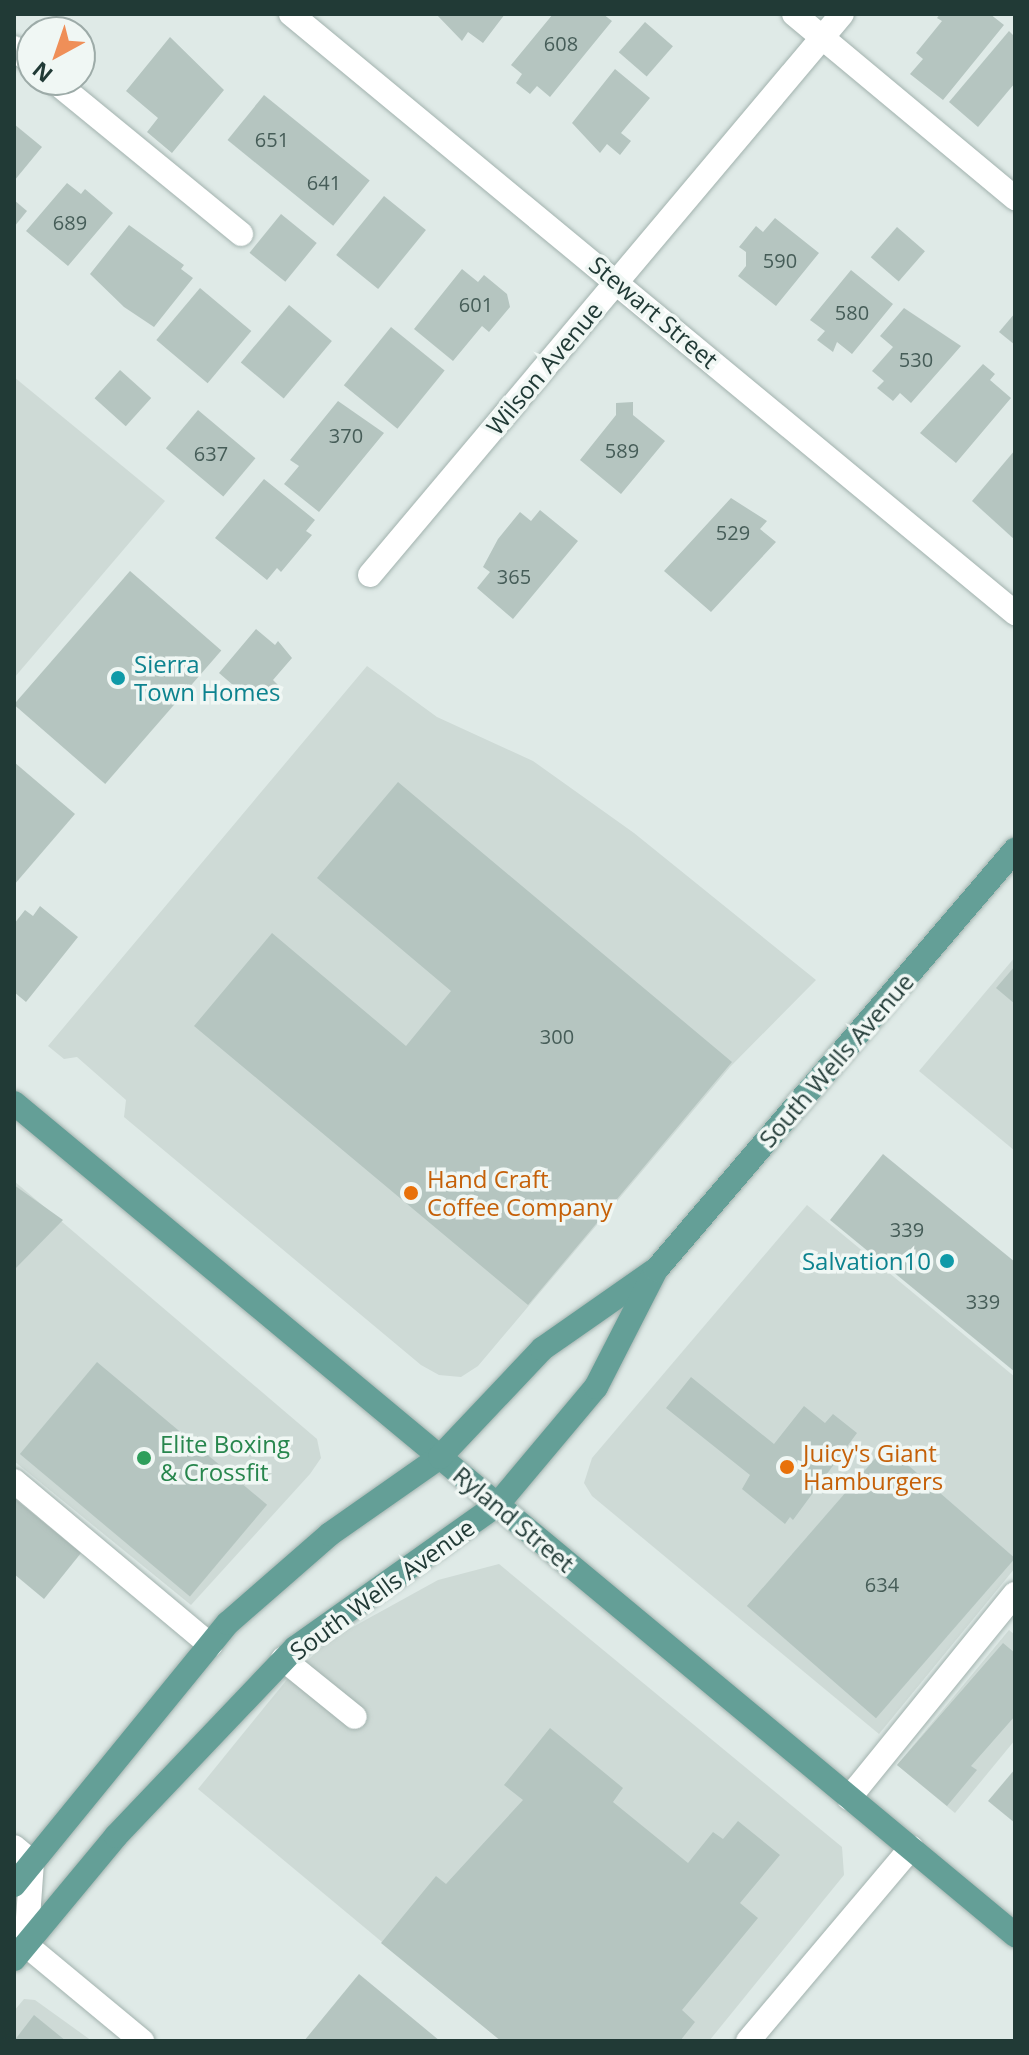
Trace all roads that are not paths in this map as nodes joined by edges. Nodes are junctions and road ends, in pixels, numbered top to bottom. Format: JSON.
{"nodes":[{"id":1,"x":291,"y":14,"type":"edge"},
{"id":2,"x":794,"y":14,"type":"edge"},
{"id":3,"x":842,"y":14,"type":"edge"},
{"id":4,"x":822,"y":38,"type":"junction"},
{"id":5,"x":73,"y":96,"type":"edge"},
{"id":6,"x":1015,"y":198,"type":"edge"},
{"id":7,"x":241,"y":234,"type":"dead end"},
{"id":8,"x":617,"y":280,"type":"junction"},
{"id":9,"x":370,"y":575,"type":"dead end"},
{"id":10,"x":1015,"y":613,"type":"edge"},
{"id":11,"x":1015,"y":850,"type":"edge"},
{"id":12,"x":14,"y":1103,"type":"edge"},
{"id":13,"x":656,"y":1270,"type":"junction"},
{"id":14,"x":440,"y":1457,"type":"junction"},
{"id":15,"x":14,"y":1481,"type":"edge"},
{"id":16,"x":497,"y":1505,"type":"junction"},
{"id":17,"x":1015,"y":1594,"type":"edge"},
{"id":18,"x":210,"y":1645,"type":"junction"},
{"id":19,"x":283,"y":1659,"type":"junction"},
{"id":20,"x":355,"y":1717,"type":"dead end"},
{"id":21,"x":849,"y":1798,"type":"junction"},
{"id":22,"x":911,"y":1848,"type":"junction"},
{"id":23,"x":23,"y":1855,"type":"edge"},
{"id":24,"x":14,"y":1885,"type":"edge"},
{"id":25,"x":1015,"y":1935,"type":"edge"},
{"id":26,"x":20,"y":1952,"type":"edge"},
{"id":27,"x":142,"y":2041,"type":"edge"},
{"id":28,"x":748,"y":2041,"type":"edge"}],
"edges":[{"from":1,"to":8,"type":"street","name":"Stewart Street"},
{"from":2,"to":4,"type":"street"},
{"from":3,"to":4,"type":"street","name":"Wilson Avenue"},
{"from":4,"to":6,"type":"street"},
{"from":4,"to":8,"type":"street","name":"Wilson Avenue"},
{"from":5,"to":7,"type":"street"},
{"from":8,"to":9,"type":"street","name":"Wilson Avenue"},
{"from":8,"to":10,"type":"street","name":"Stewart Street"},
{"from":11,"to":13,"type":"main road","name":"South Wells Avenue"},
{"from":12,"to":14,"type":"main road","name":"Ryland Street"},
{"from":13,"to":14,"type":"main road","name":"South Wells Avenue"},
{"from":13,"to":16,"type":"main road","name":"South Wells Avenue"},
{"from":14,"to":16,"type":"main road","name":"Ryland Street"},
{"from":14,"to":18,"type":"main road","name":"South Wells Avenue"},
{"from":15,"to":18,"type":"street"},
{"from":16,"to":19,"type":"main road","name":"South Wells Avenue"},
{"from":16,"to":21,"type":"main road","name":"Ryland Street"},
{"from":17,"to":21,"type":"street"},
{"from":18,"to":23,"type":"main road","name":"South Wells Avenue"},
{"from":19,"to":20,"type":"street"},
{"from":19,"to":26,"type":"main road","name":"South Wells Avenue"},
{"from":21,"to":22,"type":"main road","name":"Ryland Street"},
{"from":22,"to":25,"type":"main road","name":"Ryland Street"},
{"from":22,"to":28,"type":"street"},
{"from":23,"to":24,"type":"main road","name":"South Wells Avenue"},
{"from":23,"to":26,"type":"street"},
{"from":26,"to":27,"type":"street"}]}
